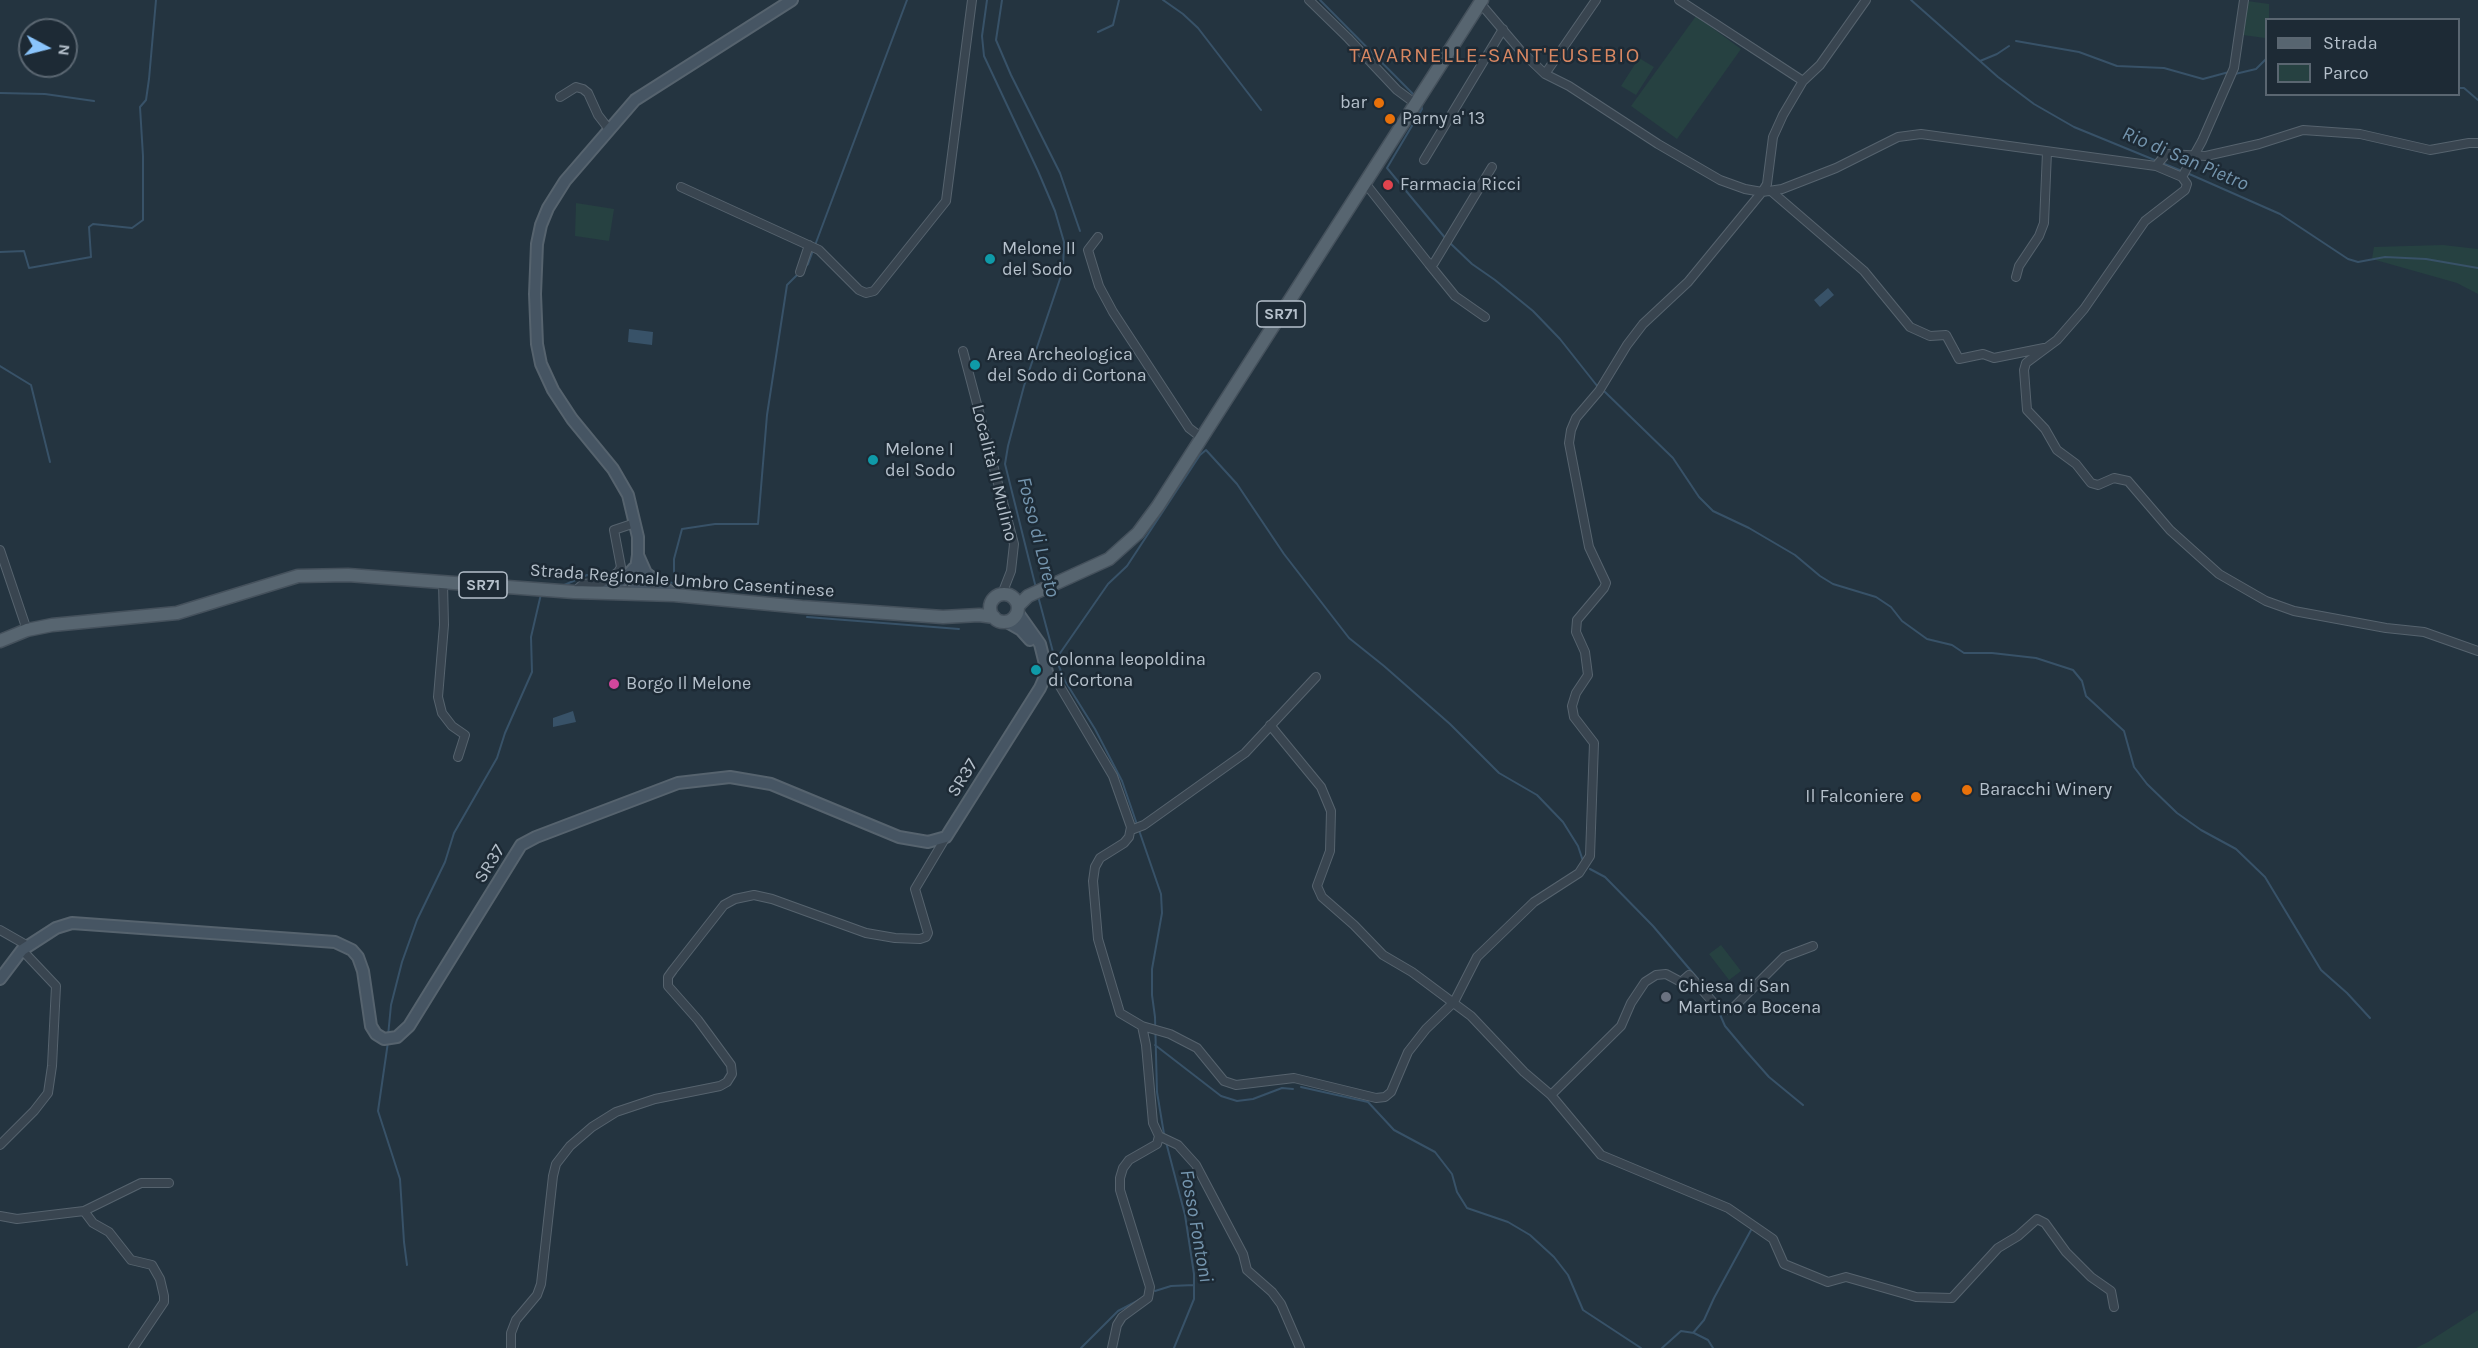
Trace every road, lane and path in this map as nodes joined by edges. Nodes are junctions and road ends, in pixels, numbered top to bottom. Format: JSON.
{"nodes":[{"id":1,"x":792,"y":0,"type":"edge"},
{"id":2,"x":972,"y":0,"type":"edge"},
{"id":3,"x":1309,"y":0,"type":"edge"},
{"id":4,"x":1596,"y":0,"type":"edge"},
{"id":5,"x":1679,"y":0,"type":"edge"},
{"id":6,"x":1866,"y":0,"type":"edge"},
{"id":7,"x":2244,"y":0,"type":"edge"},
{"id":8,"x":1481,"y":1,"type":"edge"},
{"id":9,"x":1503,"y":29,"type":"junction"},
{"id":10,"x":1545,"y":74,"type":"junction"},
{"id":11,"x":1803,"y":81,"type":"junction"},
{"id":12,"x":560,"y":98,"type":"dead end"},
{"id":13,"x":1416,"y":104,"type":"junction"},
{"id":14,"x":608,"y":128,"type":"junction"},
{"id":15,"x":2478,"y":143,"type":"edge"},
{"id":16,"x":2047,"y":152,"type":"junction"},
{"id":17,"x":2195,"y":156,"type":"junction"},
{"id":18,"x":1424,"y":160,"type":"dead end"},
{"id":19,"x":2156,"y":166,"type":"junction"},
{"id":20,"x":1492,"y":167,"type":"dead end"},
{"id":21,"x":2182,"y":177,"type":"junction"},
{"id":22,"x":1365,"y":183,"type":"junction"},
{"id":23,"x":681,"y":188,"type":"dead end"},
{"id":24,"x":1766,"y":192,"type":"junction"},
{"id":25,"x":1098,"y":237,"type":"dead end"},
{"id":26,"x":809,"y":245,"type":"junction"},
{"id":27,"x":1428,"y":264,"type":"junction"},
{"id":28,"x":800,"y":272,"type":"dead end"},
{"id":29,"x":2016,"y":277,"type":"dead end"},
{"id":30,"x":1485,"y":317,"type":"dead end"},
{"id":31,"x":2046,"y":348,"type":"junction"},
{"id":32,"x":963,"y":351,"type":"dead end"},
{"id":33,"x":1202,"y":438,"type":"junction"},
{"id":34,"x":635,"y":523,"type":"junction"},
{"id":35,"x":0,"y":550,"type":"edge"},
{"id":36,"x":638,"y":555,"type":"junction"},
{"id":37,"x":634,"y":568,"type":"junction"},
{"id":38,"x":646,"y":573,"type":"junction"},
{"id":39,"x":443,"y":583,"type":"junction"},
{"id":40,"x":574,"y":592,"type":"junction"},
{"id":41,"x":600,"y":594,"type":"junction"},
{"id":42,"x":639,"y":594,"type":"junction"},
{"id":43,"x":674,"y":595,"type":"junction"},
{"id":44,"x":1009,"y":602,"type":"junction"},
{"id":45,"x":975,"y":615,"type":"junction"},
{"id":46,"x":994,"y":617,"type":"junction"},
{"id":47,"x":1007,"y":622,"type":"junction"},
{"id":48,"x":27,"y":630,"type":"junction"},
{"id":49,"x":0,"y":641,"type":"edge"},
{"id":50,"x":2478,"y":651,"type":"edge"},
{"id":51,"x":1047,"y":667,"type":"junction"},
{"id":52,"x":1316,"y":676,"type":"dead end"},
{"id":53,"x":1270,"y":725,"type":"junction"},
{"id":54,"x":458,"y":757,"type":"dead end"},
{"id":55,"x":1133,"y":830,"type":"junction"},
{"id":56,"x":946,"y":837,"type":"junction"},
{"id":57,"x":0,"y":930,"type":"edge"},
{"id":58,"x":1813,"y":946,"type":"dead end"},
{"id":59,"x":25,"y":948,"type":"junction"},
{"id":60,"x":0,"y":979,"type":"edge"},
{"id":61,"x":1454,"y":1002,"type":"junction"},
{"id":62,"x":1142,"y":1026,"type":"junction"},
{"id":63,"x":1551,"y":1095,"type":"junction"},
{"id":64,"x":1159,"y":1136,"type":"junction"},
{"id":65,"x":0,"y":1145,"type":"edge"},
{"id":66,"x":169,"y":1183,"type":"dead end"},
{"id":67,"x":84,"y":1211,"type":"junction"},
{"id":68,"x":0,"y":1216,"type":"edge"},
{"id":69,"x":2114,"y":1307,"type":"dead end"},
{"id":70,"x":133,"y":1348,"type":"edge"},
{"id":71,"x":512,"y":1348,"type":"edge"},
{"id":72,"x":1112,"y":1348,"type":"edge"},
{"id":73,"x":1300,"y":1348,"type":"edge"}],
"edges":[{"from":1,"to":14,"type":"street"},
{"from":2,"to":26,"type":"street"},
{"from":3,"to":13,"type":"street"},
{"from":4,"to":10,"type":"street"},
{"from":5,"to":11,"type":"street"},
{"from":6,"to":11,"type":"street"},
{"from":7,"to":17,"type":"street"},
{"from":8,"to":9,"type":"street"},
{"from":8,"to":13,"type":"main road","number":"SR71"},
{"from":9,"to":10,"type":"street"},
{"from":9,"to":18,"type":"street"},
{"from":10,"to":24,"type":"street"},
{"from":11,"to":24,"type":"street"},
{"from":12,"to":14,"type":"street"},
{"from":13,"to":22,"type":"main road","number":"SR71"},
{"from":14,"to":34,"type":"street"},
{"from":15,"to":17,"type":"street"},
{"from":16,"to":19,"type":"street"},
{"from":16,"to":24,"type":"street"},
{"from":16,"to":29,"type":"street"},
{"from":17,"to":19,"type":"street"},
{"from":17,"to":21,"type":"street"},
{"from":19,"to":21,"type":"street"},
{"from":20,"to":27,"type":"street"},
{"from":21,"to":31,"type":"street"},
{"from":22,"to":27,"type":"street"},
{"from":22,"to":33,"type":"main road","number":"SR71"},
{"from":23,"to":26,"type":"street"},
{"from":24,"to":31,"type":"street"},
{"from":24,"to":61,"type":"street"},
{"from":25,"to":33,"type":"street"},
{"from":26,"to":28,"type":"street"},
{"from":27,"to":30,"type":"street"},
{"from":31,"to":50,"type":"street"},
{"from":32,"to":44,"type":"street","name":"Località Il Mulino"},
{"from":33,"to":44,"type":"main road","number":"SR71"},
{"from":34,"to":36,"type":"street"},
{"from":34,"to":40,"type":"street"},
{"from":35,"to":48,"type":"street"},
{"from":36,"to":37,"type":"street"},
{"from":36,"to":38,"type":"street"},
{"from":37,"to":41,"type":"street"},
{"from":37,"to":42,"type":"street"},
{"from":38,"to":42,"type":"street"},
{"from":38,"to":43,"type":"street"},
{"from":39,"to":40,"type":"main road","name":"Strada Regionale Umbro Casentinese","number":"SR71"},
{"from":39,"to":48,"type":"main road","name":"Strada Regionale Umbro Casentinese","number":"SR71"},
{"from":39,"to":54,"type":"street"},
{"from":40,"to":41,"type":"main road","name":"Strada Regionale Umbro Casentinese","number":"SR71"},
{"from":41,"to":42,"type":"main road","name":"Strada Regionale Umbro Casentinese","number":"SR71"},
{"from":42,"to":43,"type":"main road","name":"Strada Regionale Umbro Casentinese","number":"SR71"},
{"from":43,"to":45,"type":"main road","name":"Strada Regionale Umbro Casentinese","number":"SR71"},
{"from":44,"to":45,"type":"main road","number":"SR71"},
{"from":44,"to":46,"type":"main road"},
{"from":44,"to":47,"type":"main road","number":"SR71"},
{"from":44,"to":51,"type":"street"},
{"from":45,"to":46,"type":"main road","number":"SR71"},
{"from":46,"to":47,"type":"main road","number":"SR71"},
{"from":47,"to":51,"type":"street"},
{"from":48,"to":49,"type":"main road","name":"Strada Regionale Umbro Casentinese","number":"SR71"},
{"from":51,"to":55,"type":"street"},
{"from":51,"to":56,"type":"street","name":"SR37"},
{"from":52,"to":53,"type":"street"},
{"from":53,"to":55,"type":"street"},
{"from":53,"to":61,"type":"street"},
{"from":55,"to":62,"type":"street"},
{"from":56,"to":59,"type":"street","name":"SR37"},
{"from":56,"to":71,"type":"street"},
{"from":57,"to":59,"type":"street"},
{"from":58,"to":63,"type":"street"},
{"from":59,"to":60,"type":"street","name":"SR37"},
{"from":59,"to":65,"type":"street"},
{"from":61,"to":62,"type":"street"},
{"from":61,"to":63,"type":"street"},
{"from":62,"to":64,"type":"street"},
{"from":63,"to":69,"type":"street"},
{"from":64,"to":72,"type":"street"},
{"from":64,"to":73,"type":"street"},
{"from":66,"to":67,"type":"street"},
{"from":67,"to":68,"type":"street"},
{"from":67,"to":70,"type":"street"}]}
